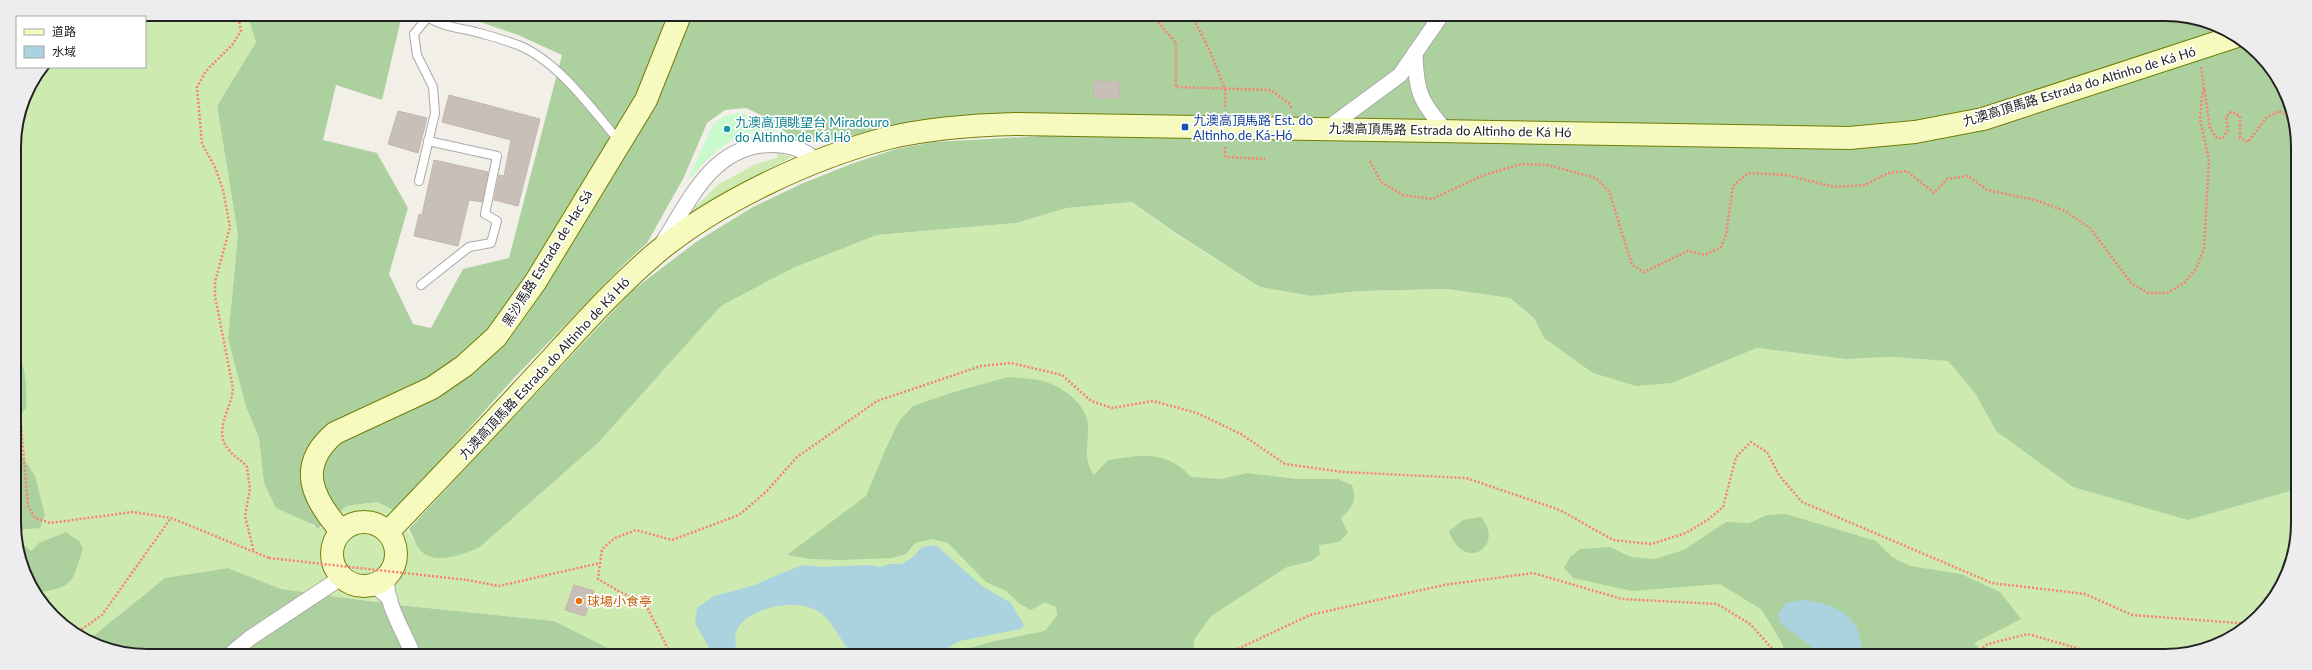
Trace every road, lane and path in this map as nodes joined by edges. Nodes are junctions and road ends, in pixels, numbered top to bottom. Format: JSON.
{"nodes":[{"id":1,"x":239,"y":21,"type":"edge"},
{"id":2,"x":423,"y":21,"type":"edge"},
{"id":3,"x":438,"y":21,"type":"edge"},
{"id":4,"x":678,"y":21,"type":"edge"},
{"id":5,"x":1157,"y":21,"type":"edge"},
{"id":6,"x":1195,"y":21,"type":"edge"},
{"id":7,"x":1437,"y":21,"type":"edge"},
{"id":8,"x":2229,"y":39,"type":"edge"},
{"id":9,"x":1415,"y":53,"type":"junction"},
{"id":10,"x":1225,"y":89,"type":"junction"},
{"id":11,"x":2289,"y":123,"type":"edge"},
{"id":12,"x":1225,"y":126,"type":"junction"},
{"id":13,"x":1302,"y":128,"type":"junction"},
{"id":14,"x":1328,"y":128,"type":"junction"},
{"id":15,"x":1445,"y":130,"type":"junction"},
{"id":16,"x":428,"y":141,"type":"junction"},
{"id":17,"x":620,"y":142,"type":"junction"},
{"id":18,"x":1265,"y":159,"type":"dead end"},
{"id":19,"x":820,"y":161,"type":"junction"},
{"id":20,"x":1370,"y":162,"type":"dead end"},
{"id":21,"x":419,"y":180,"type":"dead end"},
{"id":22,"x":656,"y":253,"type":"junction"},
{"id":23,"x":422,"y":285,"type":"dead end"},
{"id":24,"x":21,"y":424,"type":"edge"},
{"id":25,"x":171,"y":518,"type":"junction"},
{"id":26,"x":341,"y":531,"type":"junction"},
{"id":27,"x":388,"y":532,"type":"junction"},
{"id":28,"x":254,"y":552,"type":"junction"},
{"id":29,"x":600,"y":563,"type":"junction"},
{"id":30,"x":342,"y":577,"type":"junction"},
{"id":31,"x":379,"y":581,"type":"junction"},
{"id":32,"x":2241,"y":623,"type":"edge"},
{"id":33,"x":81,"y":630,"type":"edge"},
{"id":34,"x":237,"y":649,"type":"edge"},
{"id":35,"x":411,"y":649,"type":"edge"},
{"id":36,"x":668,"y":649,"type":"edge"},
{"id":37,"x":1238,"y":649,"type":"edge"},
{"id":38,"x":1773,"y":649,"type":"edge"},
{"id":39,"x":1981,"y":649,"type":"edge"},
{"id":40,"x":2080,"y":649,"type":"edge"}],
"edges":[{"from":1,"to":28,"type":"path"},
{"from":2,"to":16,"type":"lane"},
{"from":3,"to":17,"type":"lane"},
{"from":4,"to":17,"type":"main road","name":"黑沙馬路 Estrada de Hac Sá"},
{"from":5,"to":10,"type":"path"},
{"from":6,"to":10,"type":"path"},
{"from":7,"to":9,"type":"street"},
{"from":8,"to":15,"type":"main road","name":"九澳高頂馬路 Estrada do Altinho de Ká Hó"},
{"from":9,"to":14,"type":"street"},
{"from":9,"to":15,"type":"street"},
{"from":10,"to":12,"type":"path"},
{"from":10,"to":13,"type":"path"},
{"from":11,"to":20,"type":"path"},
{"from":12,"to":13,"type":"main road","name":"九澳高頂馬路 Estrada do Altinho de Ká Hó"},
{"from":12,"to":18,"type":"path"},
{"from":12,"to":19,"type":"main road","name":"九澳高頂馬路 Estrada do Altinho de Ká Hó"},
{"from":13,"to":14,"type":"main road","name":"九澳高頂馬路 Estrada do Altinho de Ká Hó"},
{"from":14,"to":15,"type":"main road","name":"九澳高頂馬路 Estrada do Altinho de Ká Hó"},
{"from":16,"to":21,"type":"lane"},
{"from":16,"to":23,"type":"lane"},
{"from":17,"to":26,"type":"main road","name":"黑沙馬路 Estrada de Hac Sá"},
{"from":19,"to":22,"type":"main road","name":"九澳高頂馬路 Estrada do Altinho de Ká Hó"},
{"from":19,"to":22,"type":"street"},
{"from":22,"to":27,"type":"main road","name":"九澳高頂馬路 Estrada do Altinho de Ká Hó"},
{"from":24,"to":25,"type":"path"},
{"from":25,"to":28,"type":"path"},
{"from":25,"to":33,"type":"path"},
{"from":26,"to":27,"type":"main road"},
{"from":26,"to":30,"type":"main road"},
{"from":27,"to":31,"type":"main road"},
{"from":28,"to":29,"type":"path","bridge":true},
{"from":29,"to":32,"type":"path"},
{"from":29,"to":36,"type":"path"},
{"from":30,"to":31,"type":"main road"},
{"from":30,"to":34,"type":"street"},
{"from":31,"to":35,"type":"street"},
{"from":37,"to":38,"type":"path"},
{"from":39,"to":40,"type":"path"}]}
